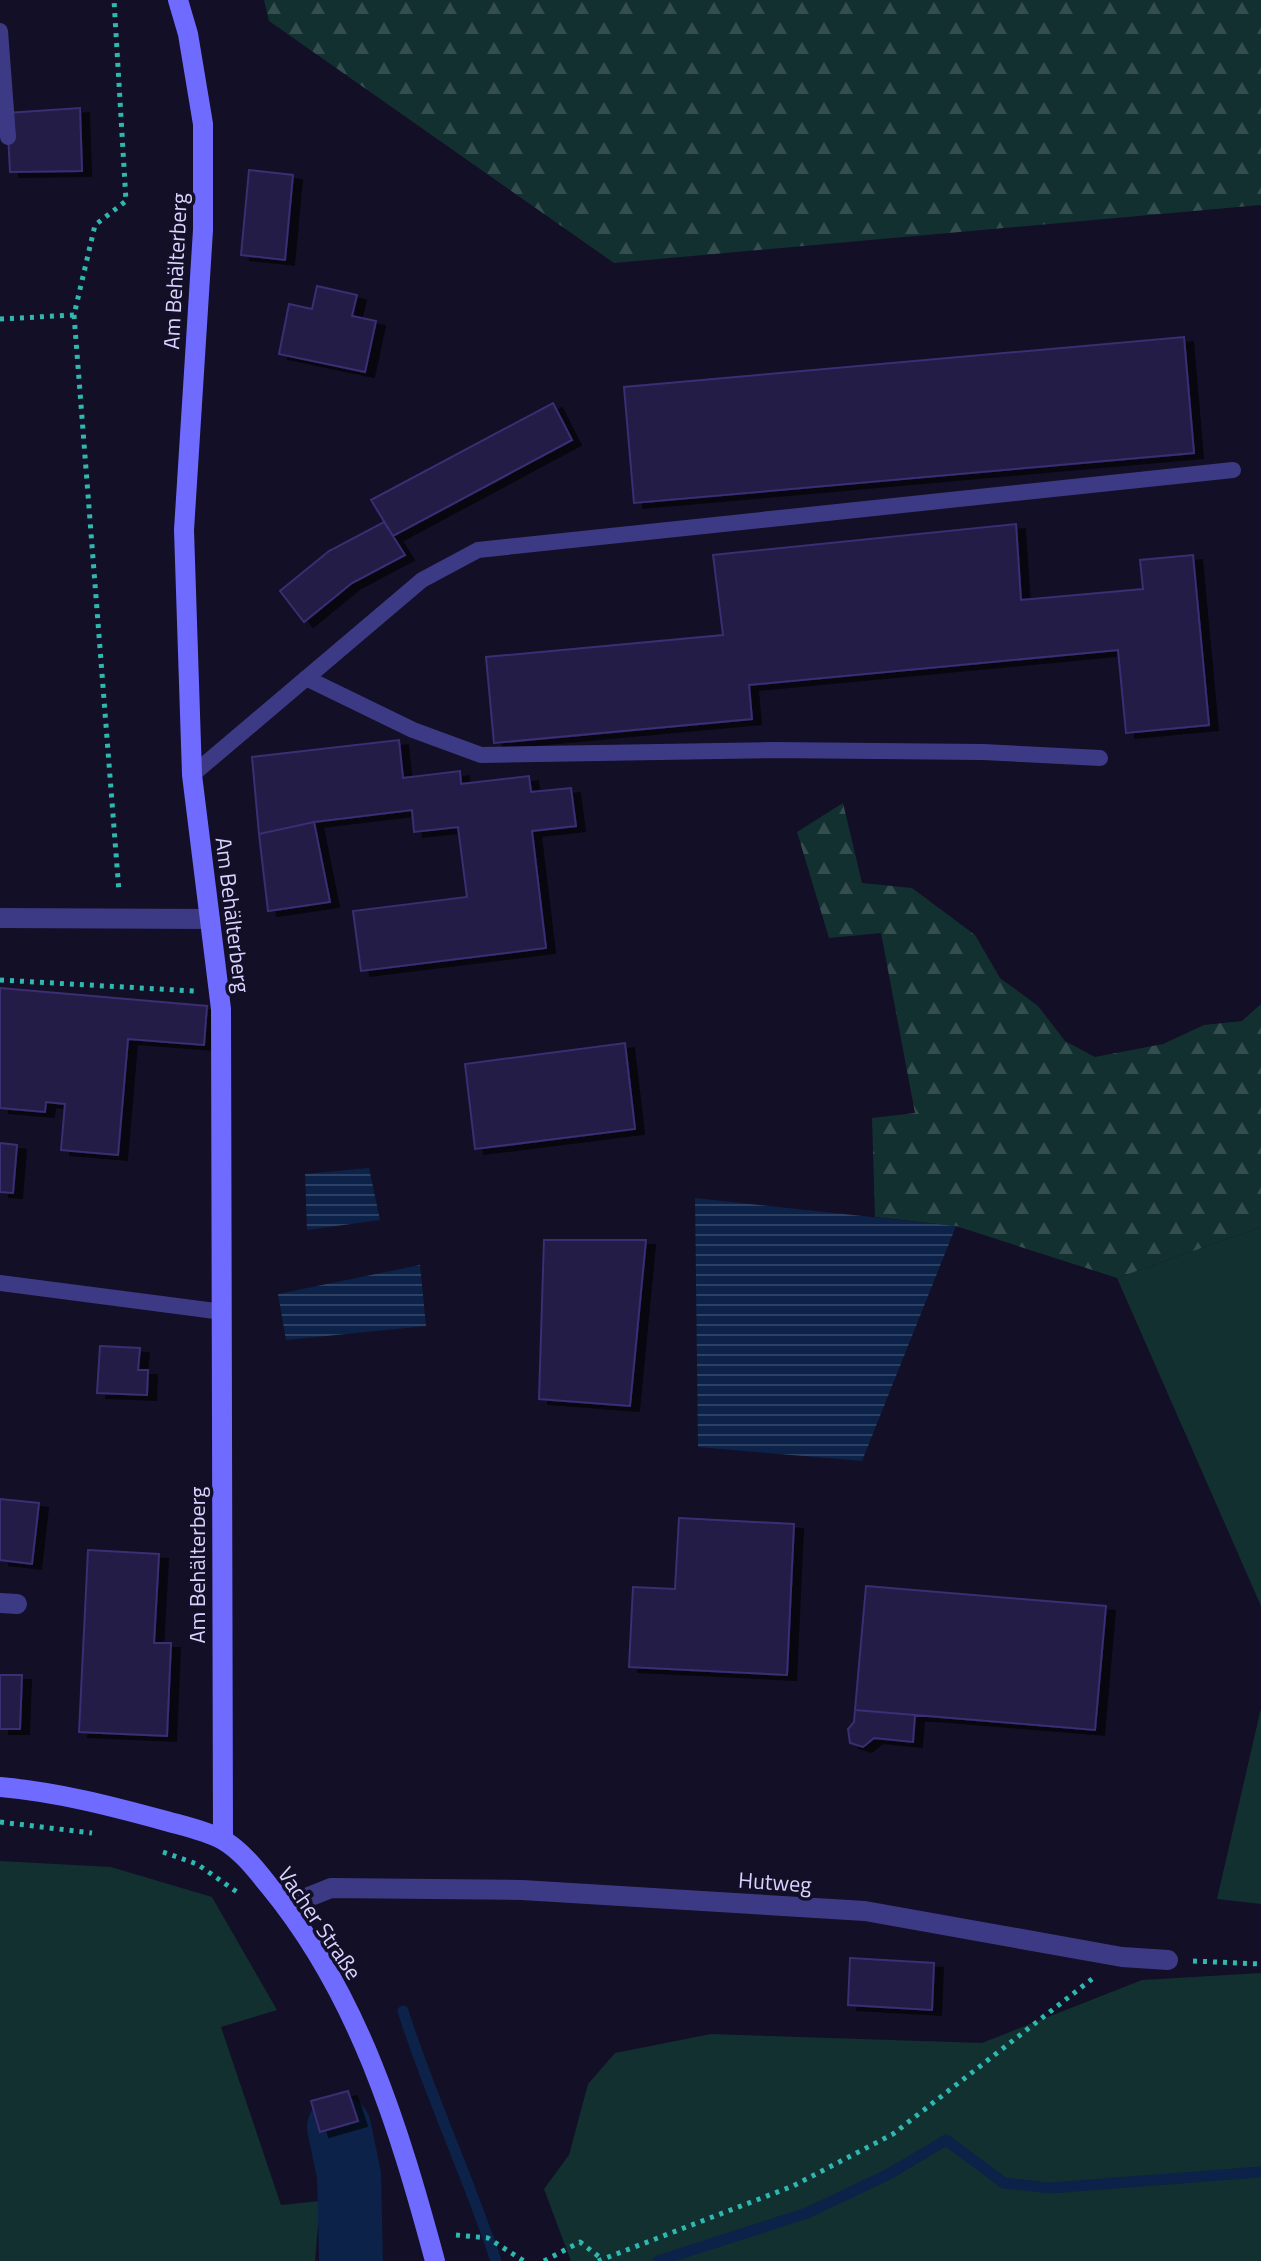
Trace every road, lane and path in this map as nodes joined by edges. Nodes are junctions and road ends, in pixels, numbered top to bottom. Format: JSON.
{"nodes":[{"id":1,"x":114,"y":0,"type":"edge"},
{"id":2,"x":178,"y":0,"type":"edge"},
{"id":3,"x":0,"y":31,"type":"edge"},
{"id":4,"x":8,"y":137,"type":"dead end"},
{"id":5,"x":74,"y":315,"type":"junction"},
{"id":6,"x":0,"y":319,"type":"edge"},
{"id":7,"x":1233,"y":470,"type":"dead end"},
{"id":8,"x":306,"y":678,"type":"junction"},
{"id":9,"x":1100,"y":758,"type":"dead end"},
{"id":10,"x":192,"y":775,"type":"junction"},
{"id":11,"x":0,"y":918,"type":"edge"},
{"id":12,"x":121,"y":919,"type":"junction"},
{"id":13,"x":210,"y":919,"type":"junction"},
{"id":14,"x":0,"y":980,"type":"edge"},
{"id":15,"x":219,"y":992,"type":"junction"},
{"id":16,"x":0,"y":1283,"type":"edge"},
{"id":17,"x":223,"y":1312,"type":"junction"},
{"id":18,"x":0,"y":1787,"type":"edge"},
{"id":19,"x":0,"y":1822,"type":"edge"},
{"id":20,"x":106,"y":1836,"type":"dead end"},
{"id":21,"x":223,"y":1840,"type":"junction"},
{"id":22,"x":159,"y":1851,"type":"dead end"},
{"id":23,"x":256,"y":1870,"type":"junction"},
{"id":24,"x":286,"y":1906,"type":"junction"},
{"id":25,"x":1122,"y":1957,"type":"junction"},
{"id":26,"x":1168,"y":1960,"type":"joint"},
{"id":27,"x":1261,"y":1964,"type":"edge"},
{"id":28,"x":429,"y":2236,"type":"junction"},
{"id":29,"x":600,"y":2260,"type":"edge"},
{"id":30,"x":435,"y":2261,"type":"edge"},
{"id":31,"x":524,"y":2261,"type":"edge"},
{"id":32,"x":544,"y":2261,"type":"edge"}],
"edges":[{"from":1,"to":5,"type":"path"},
{"from":2,"to":10,"type":"street","name":"Am Behälterberg"},
{"from":3,"to":4,"type":"lane"},
{"from":5,"to":6,"type":"path"},
{"from":5,"to":12,"type":"path"},
{"from":7,"to":8,"type":"lane"},
{"from":8,"to":9,"type":"lane"},
{"from":8,"to":10,"type":"lane"},
{"from":10,"to":13,"type":"street","name":"Am Behälterberg"},
{"from":11,"to":12,"type":"street"},
{"from":12,"to":13,"type":"street"},
{"from":13,"to":15,"type":"street","name":"Am Behälterberg"},
{"from":14,"to":15,"type":"path"},
{"from":15,"to":17,"type":"street","name":"Am Behälterberg"},
{"from":16,"to":17,"type":"lane"},
{"from":17,"to":21,"type":"street","name":"Am Behälterberg"},
{"from":18,"to":21,"type":"street","name":"Vacher Straße"},
{"from":19,"to":20,"type":"path"},
{"from":21,"to":23,"type":"street","name":"Vacher Straße"},
{"from":22,"to":23,"type":"path"},
{"from":23,"to":24,"type":"street","name":"Vacher Straße"},
{"from":24,"to":25,"type":"street","name":"Hutweg"},
{"from":24,"to":28,"type":"street","name":"Vacher Straße"},
{"from":25,"to":26,"type":"street","name":"Hutweg"},
{"from":25,"to":29,"type":"path"},
{"from":26,"to":27,"type":"path"},
{"from":28,"to":30,"type":"street","name":"Vacher Straße"},
{"from":28,"to":31,"type":"path"},
{"from":29,"to":32,"type":"path"}]}
